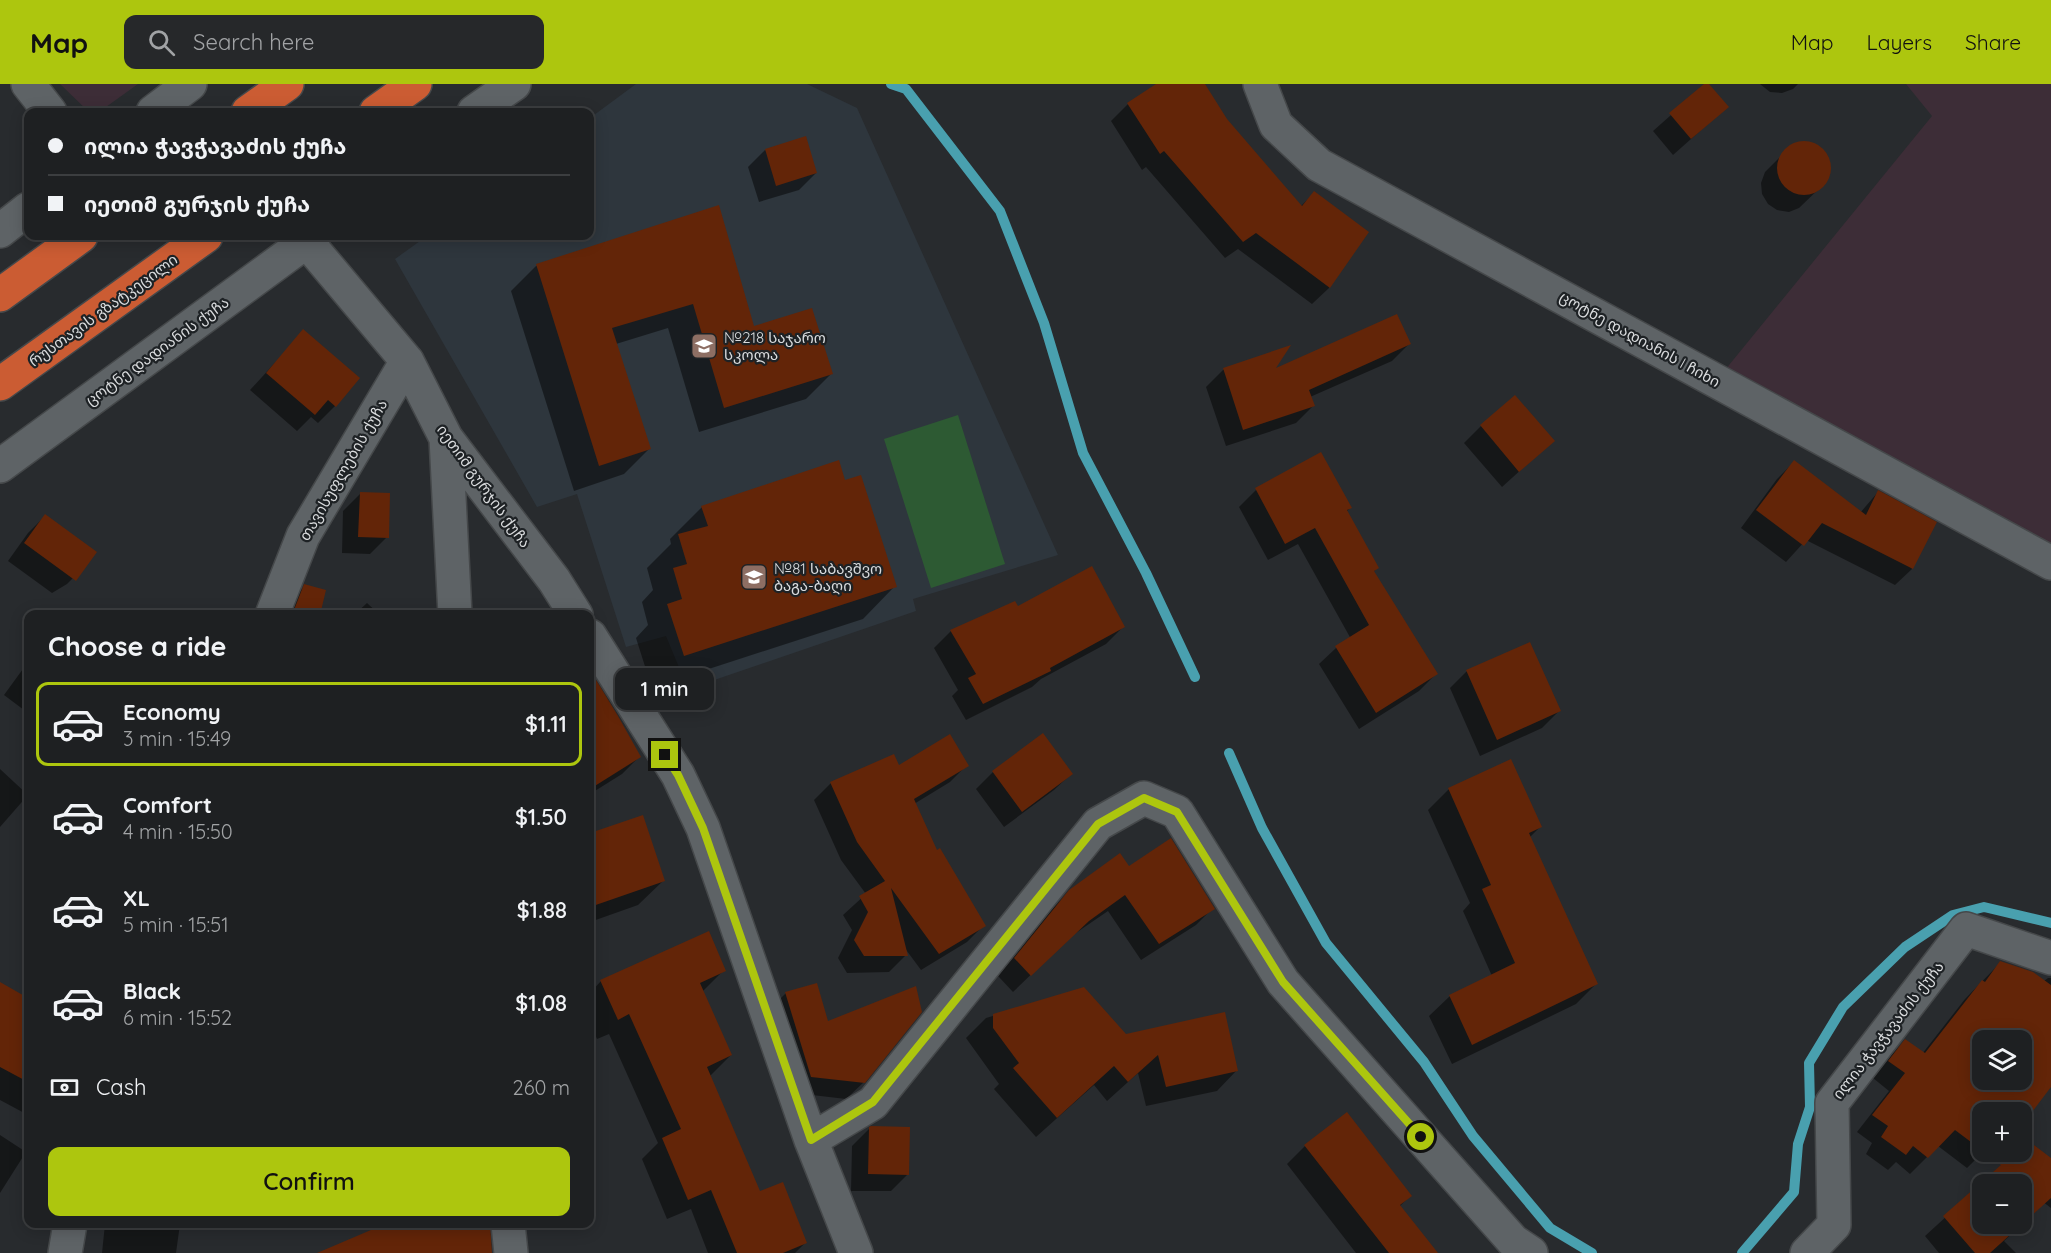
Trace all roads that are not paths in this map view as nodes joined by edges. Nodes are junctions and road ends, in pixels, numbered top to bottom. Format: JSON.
{"nodes":[{"id":1,"x":28,"y":84,"type":"edge"},
{"id":2,"x":190,"y":84,"type":"edge"},
{"id":3,"x":287,"y":84,"type":"edge"},
{"id":4,"x":415,"y":84,"type":"edge"},
{"id":5,"x":514,"y":84,"type":"edge"},
{"id":6,"x":1260,"y":84,"type":"edge"},
{"id":7,"x":47,"y":108,"type":"edge"},
{"id":8,"x":158,"y":108,"type":"edge"},
{"id":9,"x":254,"y":108,"type":"edge"},
{"id":10,"x":382,"y":108,"type":"edge"},
{"id":11,"x":480,"y":108,"type":"edge"},
{"id":12,"x":24,"y":212,"type":"edge"},
{"id":13,"x":0,"y":231,"type":"edge"},
{"id":14,"x":76,"y":240,"type":"edge"},
{"id":15,"x":200,"y":240,"type":"edge"},
{"id":16,"x":307,"y":240,"type":"edge"},
{"id":17,"x":312,"y":240,"type":"edge"},
{"id":18,"x":0,"y":296,"type":"edge"},
{"id":19,"x":406,"y":361,"type":"junction"},
{"id":20,"x":0,"y":384,"type":"edge"},
{"id":21,"x":446,"y":438,"type":"junction"},
{"id":22,"x":0,"y":466,"type":"edge"},
{"id":23,"x":2051,"y":562,"type":"edge"},
{"id":24,"x":274,"y":610,"type":"edge"},
{"id":25,"x":455,"y":610,"type":"edge"},
{"id":26,"x":573,"y":610,"type":"edge"},
{"id":27,"x":594,"y":642,"type":"edge"},
{"id":28,"x":2051,"y":958,"type":"edge"},
{"id":29,"x":811,"y":1140,"type":"junction"},
{"id":30,"x":69,"y":1228,"type":"edge"},
{"id":31,"x":508,"y":1228,"type":"edge"},
{"id":32,"x":65,"y":1253,"type":"edge"},
{"id":33,"x":511,"y":1253,"type":"edge"},
{"id":34,"x":856,"y":1253,"type":"edge"},
{"id":35,"x":1531,"y":1253,"type":"edge"},
{"id":36,"x":1808,"y":1253,"type":"edge"}],
"edges":[{"from":1,"to":7,"type":"street"},
{"from":2,"to":8,"type":"street"},
{"from":3,"to":9,"type":"highway"},
{"from":4,"to":10,"type":"highway"},
{"from":5,"to":11,"type":"street"},
{"from":6,"to":23,"type":"street","name":"ცოტნე დადიანის I ჩიხი"},
{"from":12,"to":13,"type":"street"},
{"from":14,"to":18,"type":"highway"},
{"from":15,"to":20,"type":"highway","name":"რუსთავის გზატკეცილი"},
{"from":16,"to":22,"type":"street","name":"ცოტნე დადიანის ქუჩა"},
{"from":17,"to":19,"type":"street","name":"იეთიმ გურჯის ქუჩა"},
{"from":19,"to":21,"type":"street","name":"იეთიმ გურჯის ქუჩა"},
{"from":19,"to":24,"type":"street","name":"თავისუფლების ქუჩა"},
{"from":21,"to":25,"type":"street"},
{"from":21,"to":26,"type":"street","name":"იეთიმ გურჯის ქუჩა"},
{"from":27,"to":29,"type":"street"},
{"from":28,"to":36,"type":"street","name":"ილია ჭავჭავაძის ქუჩა"},
{"from":29,"to":34,"type":"street"},
{"from":29,"to":35,"type":"street"},
{"from":30,"to":32,"type":"street"},
{"from":31,"to":33,"type":"street"}]}
